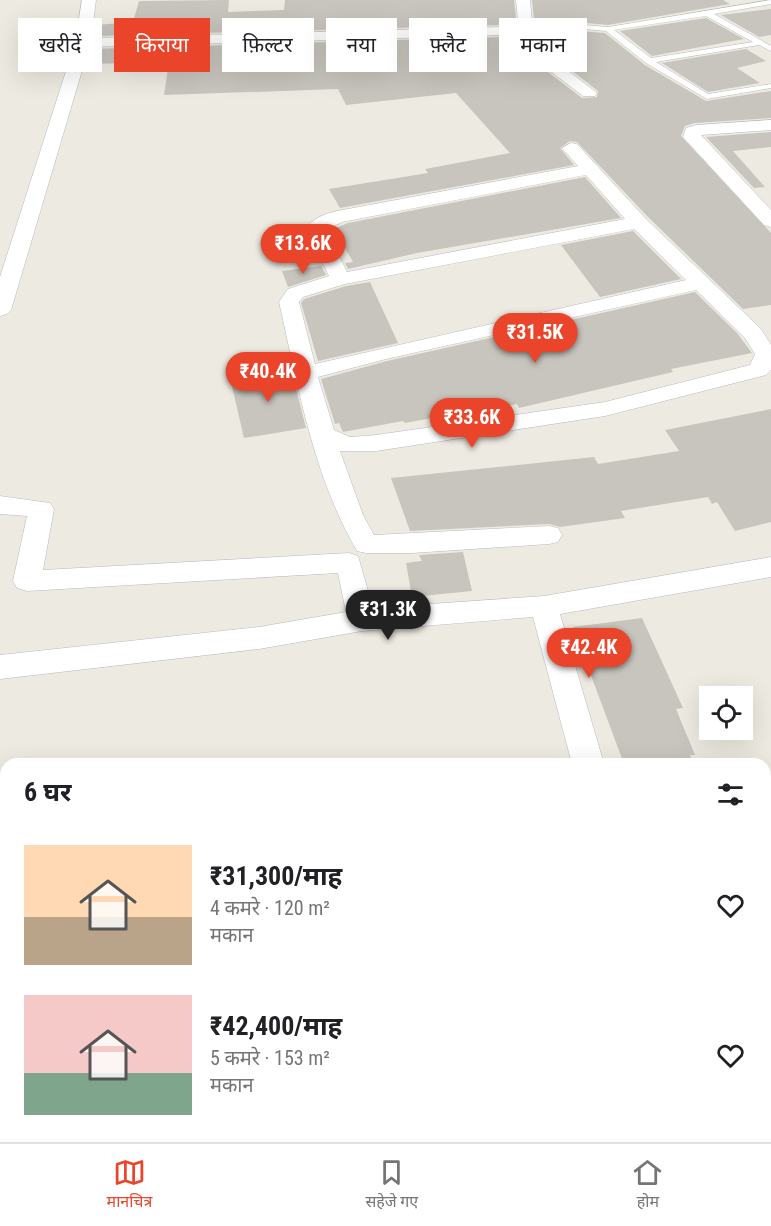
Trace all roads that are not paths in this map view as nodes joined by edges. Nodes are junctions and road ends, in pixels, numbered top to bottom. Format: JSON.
{"nodes":[{"id":1,"x":89,"y":0,"type":"edge"},
{"id":2,"x":523,"y":0,"type":"edge"},
{"id":3,"x":771,"y":2,"type":"edge"},
{"id":4,"x":709,"y":14,"type":"junction"},
{"id":5,"x":86,"y":18,"type":"edge"},
{"id":6,"x":525,"y":18,"type":"edge"},
{"id":7,"x":587,"y":27,"type":"edge"},
{"id":8,"x":608,"y":29,"type":"junction"},
{"id":9,"x":499,"y":33,"type":"edge"},
{"id":10,"x":102,"y":43,"type":"edge"},
{"id":11,"x":759,"y":43,"type":"junction"},
{"id":12,"x":771,"y":49,"type":"edge"},
{"id":13,"x":650,"y":61,"type":"junction"},
{"id":14,"x":74,"y":72,"type":"edge"},
{"id":15,"x":561,"y":72,"type":"edge"},
{"id":16,"x":771,"y":86,"type":"edge"},
{"id":17,"x":589,"y":93,"type":"dead end"},
{"id":18,"x":771,"y":125,"type":"edge"},
{"id":19,"x":571,"y":148,"type":"dead end"},
{"id":20,"x":590,"y":169,"type":"junction"},
{"id":21,"x":771,"y":221,"type":"edge"},
{"id":22,"x":638,"y":222,"type":"junction"},
{"id":23,"x":341,"y":279,"type":"junction"},
{"id":24,"x":701,"y":283,"type":"junction"},
{"id":25,"x":0,"y":310,"type":"edge"},
{"id":26,"x":762,"y":331,"type":"edge"},
{"id":27,"x":306,"y":373,"type":"junction"},
{"id":28,"x":323,"y":435,"type":"junction"},
{"id":29,"x":0,"y":505,"type":"edge"},
{"id":30,"x":549,"y":535,"type":"dead end"},
{"id":31,"x":771,"y":567,"type":"edge"},
{"id":32,"x":544,"y":606,"type":"junction"},
{"id":33,"x":362,"y":620,"type":"junction"},
{"id":34,"x":0,"y":667,"type":"edge"},
{"id":35,"x":586,"y":758,"type":"edge"}],
"edges":[{"from":1,"to":5,"type":"street"},
{"from":2,"to":6,"type":"street"},
{"from":3,"to":4,"type":"lane"},
{"from":4,"to":8,"type":"lane"},
{"from":4,"to":11,"type":"lane"},
{"from":7,"to":8,"type":"lane"},
{"from":8,"to":13,"type":"lane"},
{"from":9,"to":10,"type":"street"},
{"from":11,"to":12,"type":"lane"},
{"from":11,"to":13,"type":"lane"},
{"from":13,"to":16,"type":"lane"},
{"from":14,"to":25,"type":"street"},
{"from":15,"to":17,"type":"street"},
{"from":18,"to":21,"type":"street"},
{"from":19,"to":20,"type":"street"},
{"from":20,"to":22,"type":"street"},
{"from":20,"to":23,"type":"street"},
{"from":22,"to":23,"type":"street"},
{"from":22,"to":24,"type":"street"},
{"from":23,"to":27,"type":"street"},
{"from":24,"to":26,"type":"street"},
{"from":24,"to":27,"type":"street"},
{"from":26,"to":28,"type":"street"},
{"from":27,"to":28,"type":"street"},
{"from":28,"to":30,"type":"street"},
{"from":29,"to":33,"type":"street"},
{"from":31,"to":32,"type":"street"},
{"from":32,"to":33,"type":"street"},
{"from":32,"to":35,"type":"street"},
{"from":33,"to":34,"type":"street"}]}
